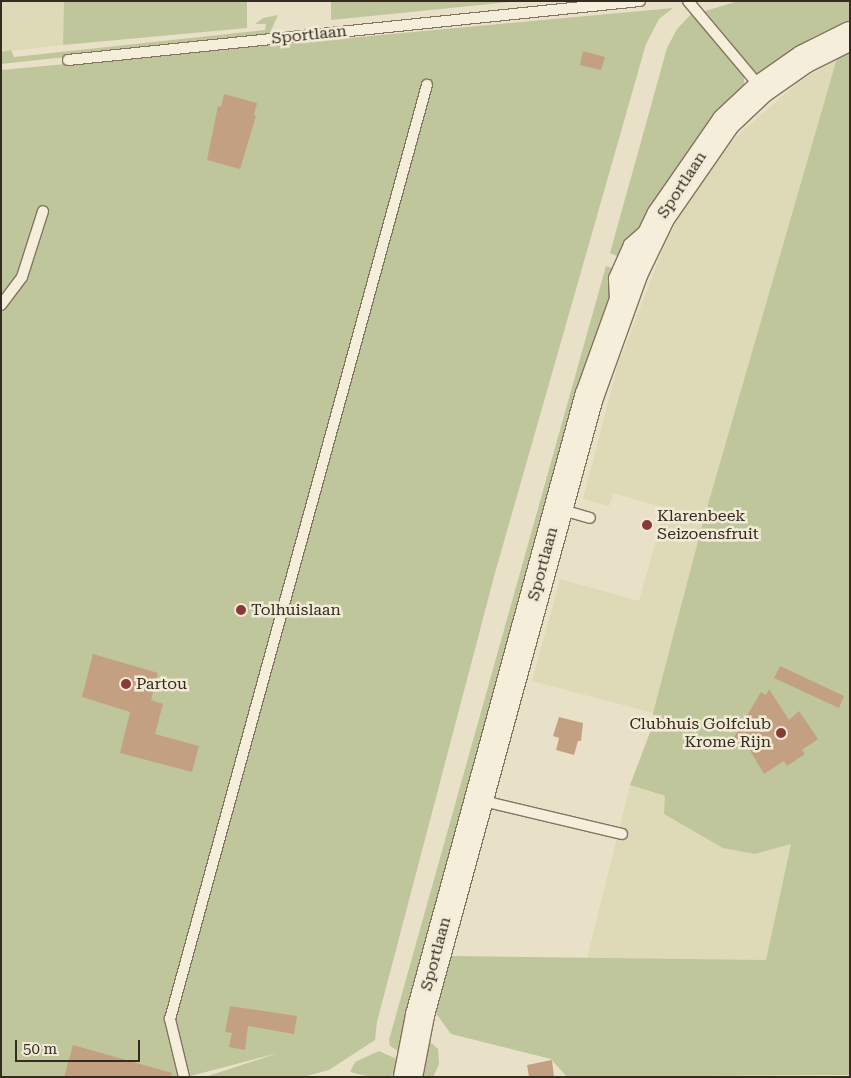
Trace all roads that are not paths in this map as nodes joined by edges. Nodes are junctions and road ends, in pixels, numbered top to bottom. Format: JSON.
{"nodes":[{"id":1,"x":640,"y":1,"type":"edge"},
{"id":2,"x":688,"y":1,"type":"edge"},
{"id":3,"x":850,"y":36,"type":"edge"},
{"id":4,"x":68,"y":60,"type":"dead end"},
{"id":5,"x":427,"y":85,"type":"dead end"},
{"id":6,"x":761,"y":89,"type":"junction"},
{"id":7,"x":42,"y":211,"type":"dead end"},
{"id":8,"x":1,"y":305,"type":"edge"},
{"id":9,"x":558,"y":509,"type":"junction"},
{"id":10,"x":590,"y":518,"type":"dead end"},
{"id":11,"x":478,"y":800,"type":"junction"},
{"id":12,"x":622,"y":834,"type":"dead end"},
{"id":13,"x":184,"y":1077,"type":"edge"},
{"id":14,"x":408,"y":1077,"type":"edge"}],
"edges":[{"from":1,"to":4,"type":"lane","name":"Sportlaan"},
{"from":2,"to":6,"type":"lane"},
{"from":3,"to":6,"type":"street","name":"Sportlaan"},
{"from":5,"to":13,"type":"lane"},
{"from":6,"to":9,"type":"street","name":"Sportlaan"},
{"from":7,"to":8,"type":"lane"},
{"from":9,"to":10,"type":"lane"},
{"from":9,"to":11,"type":"street","name":"Sportlaan"},
{"from":11,"to":12,"type":"lane"},
{"from":11,"to":14,"type":"street","name":"Sportlaan"}]}
